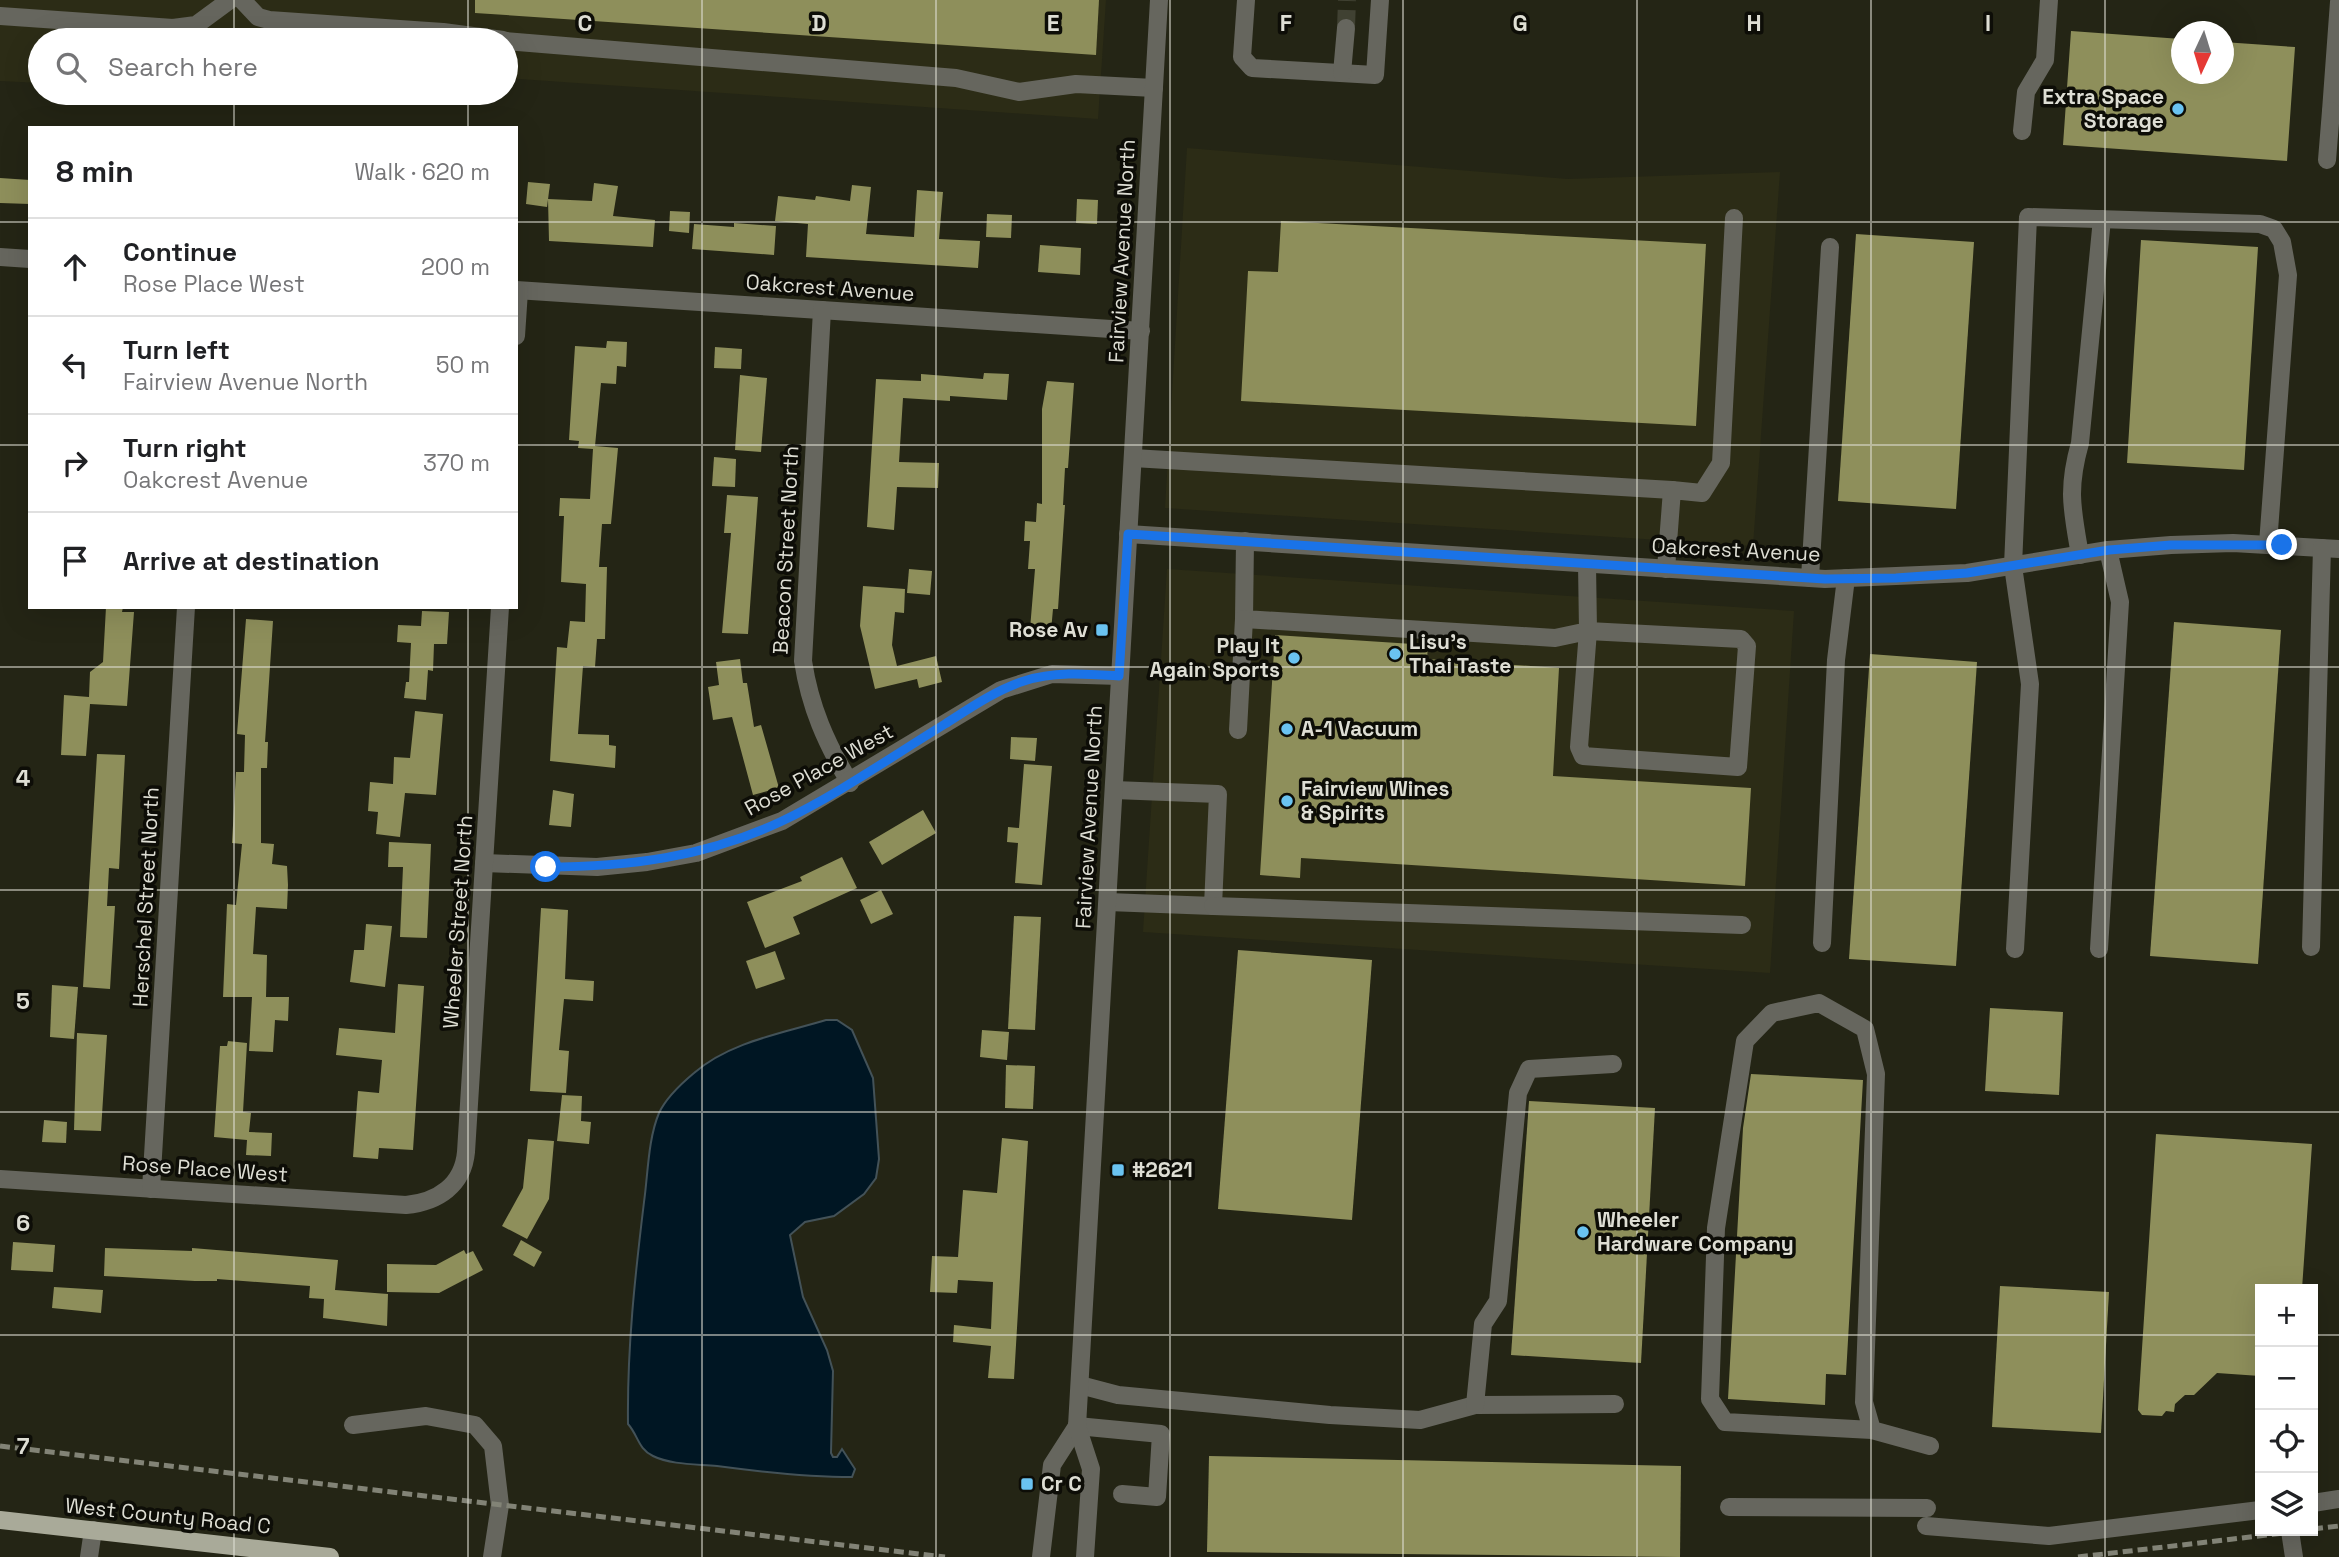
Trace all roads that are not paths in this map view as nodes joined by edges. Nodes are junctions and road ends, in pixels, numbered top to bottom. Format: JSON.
{"nodes":[{"id":1,"x":230,"y":0,"type":"edge"},
{"id":2,"x":242,"y":0,"type":"edge"},
{"id":3,"x":1159,"y":0,"type":"edge"},
{"id":4,"x":1245,"y":0,"type":"edge"},
{"id":5,"x":1380,"y":0,"type":"edge"},
{"id":6,"x":2049,"y":0,"type":"edge"},
{"id":7,"x":2339,"y":2,"type":"edge"},
{"id":8,"x":0,"y":16,"type":"edge"},
{"id":9,"x":1346,"y":27,"type":"tunnel mouth"},
{"id":10,"x":385,"y":28,"type":"edge"},
{"id":11,"x":518,"y":41,"type":"edge"},
{"id":12,"x":1342,"y":73,"type":"junction"},
{"id":13,"x":1154,"y":88,"type":"junction"},
{"id":14,"x":2335,"y":112,"type":"edge"},
{"id":15,"x":2022,"y":131,"type":"dead end"},
{"id":16,"x":2327,"y":160,"type":"dead end"},
{"id":17,"x":1734,"y":218,"type":"dead end"},
{"id":18,"x":2102,"y":219,"type":"junction"},
{"id":19,"x":1830,"y":247,"type":"dead end"},
{"id":20,"x":0,"y":257,"type":"edge"},
{"id":21,"x":28,"y":259,"type":"edge"},
{"id":22,"x":518,"y":291,"type":"edge"},
{"id":23,"x":822,"y":310,"type":"junction"},
{"id":24,"x":1141,"y":331,"type":"junction"},
{"id":25,"x":1133,"y":458,"type":"junction"},
{"id":26,"x":1672,"y":490,"type":"junction"},
{"id":27,"x":1128,"y":534,"type":"junction"},
{"id":28,"x":1245,"y":541,"type":"junction"},
{"id":29,"x":2268,"y":544,"type":"junction"},
{"id":30,"x":2330,"y":548,"type":"edge"},
{"id":31,"x":2109,"y":550,"type":"junction"},
{"id":32,"x":2080,"y":555,"type":"junction"},
{"id":33,"x":1587,"y":564,"type":"junction"},
{"id":34,"x":2013,"y":566,"type":"junction"},
{"id":35,"x":1665,"y":569,"type":"junction"},
{"id":36,"x":1810,"y":578,"type":"junction"},
{"id":37,"x":1846,"y":579,"type":"junction"},
{"id":38,"x":186,"y":609,"type":"edge"},
{"id":39,"x":500,"y":609,"type":"edge"},
{"id":40,"x":1244,"y":619,"type":"junction"},
{"id":41,"x":1588,"y":631,"type":"junction"},
{"id":42,"x":1119,"y":676,"type":"junction"},
{"id":43,"x":1238,"y":730,"type":"dead end"},
{"id":44,"x":850,"y":783,"type":"junction"},
{"id":45,"x":1114,"y":790,"type":"junction"},
{"id":46,"x":484,"y":863,"type":"junction"},
{"id":47,"x":1108,"y":902,"type":"junction"},
{"id":48,"x":1213,"y":906,"type":"junction"},
{"id":49,"x":1742,"y":925,"type":"dead end"},
{"id":50,"x":1822,"y":943,"type":"dead end"},
{"id":51,"x":2311,"y":947,"type":"dead end"},
{"id":52,"x":2015,"y":949,"type":"dead end"},
{"id":53,"x":2099,"y":949,"type":"dead end"},
{"id":54,"x":1613,"y":1064,"type":"dead end"},
{"id":55,"x":0,"y":1179,"type":"edge"},
{"id":56,"x":151,"y":1189,"type":"junction"},
{"id":57,"x":406,"y":1205,"type":"joint"},
{"id":58,"x":1080,"y":1385,"type":"junction"},
{"id":59,"x":1615,"y":1404,"type":"dead end"},
{"id":60,"x":1475,"y":1405,"type":"junction"},
{"id":61,"x":353,"y":1425,"type":"dead end"},
{"id":62,"x":1077,"y":1426,"type":"junction"},
{"id":63,"x":1872,"y":1430,"type":"junction"},
{"id":64,"x":1930,"y":1446,"type":"dead end"},
{"id":65,"x":1122,"y":1494,"type":"dead end"},
{"id":66,"x":2339,"y":1499,"type":"edge"},
{"id":67,"x":2318,"y":1502,"type":"edge"},
{"id":68,"x":1730,"y":1507,"type":"dead end"},
{"id":69,"x":2255,"y":1511,"type":"edge"},
{"id":70,"x":0,"y":1520,"type":"edge"},
{"id":71,"x":93,"y":1531,"type":"junction"},
{"id":72,"x":2291,"y":1536,"type":"edge"},
{"id":73,"x":89,"y":1557,"type":"edge"},
{"id":74,"x":330,"y":1557,"type":"edge"},
{"id":75,"x":492,"y":1557,"type":"edge"},
{"id":76,"x":1041,"y":1557,"type":"edge"},
{"id":77,"x":1085,"y":1557,"type":"edge"},
{"id":78,"x":2294,"y":1557,"type":"edge"}],
"edges":[{"from":1,"to":8,"type":"street"},
{"from":2,"to":10,"type":"street"},
{"from":3,"to":13,"type":"street","name":"Fairview Avenue North"},
{"from":4,"to":12,"type":"street"},
{"from":5,"to":12,"type":"street"},
{"from":6,"to":15,"type":"street"},
{"from":7,"to":14,"type":"street"},
{"from":9,"to":12,"type":"street"},
{"from":11,"to":13,"type":"street"},
{"from":13,"to":24,"type":"street","name":"Fairview Avenue North"},
{"from":14,"to":16,"type":"street"},
{"from":17,"to":26,"type":"street"},
{"from":18,"to":29,"type":"street"},
{"from":18,"to":32,"type":"street"},
{"from":18,"to":34,"type":"street"},
{"from":19,"to":36,"type":"street"},
{"from":20,"to":21,"type":"street"},
{"from":22,"to":23,"type":"street","name":"Oakcrest Avenue"},
{"from":23,"to":24,"type":"street","name":"Oakcrest Avenue"},
{"from":23,"to":44,"type":"street","name":"Beacon Street North"},
{"from":24,"to":25,"type":"street","name":"Fairview Avenue North"},
{"from":25,"to":26,"type":"street"},
{"from":25,"to":27,"type":"street","name":"Fairview Avenue North"},
{"from":26,"to":35,"type":"street"},
{"from":27,"to":28,"type":"street","name":"Oakcrest Avenue"},
{"from":27,"to":42,"type":"street","name":"Fairview Avenue North"},
{"from":28,"to":33,"type":"street","name":"Oakcrest Avenue"},
{"from":28,"to":40,"type":"street"},
{"from":29,"to":30,"type":"street","name":"Oakcrest Avenue"},
{"from":29,"to":31,"type":"street","name":"Oakcrest Avenue"},
{"from":30,"to":51,"type":"street"},
{"from":31,"to":32,"type":"street","name":"Oakcrest Avenue"},
{"from":31,"to":53,"type":"street"},
{"from":32,"to":34,"type":"street","name":"Oakcrest Avenue"},
{"from":33,"to":35,"type":"street","name":"Oakcrest Avenue"},
{"from":33,"to":41,"type":"street"},
{"from":34,"to":37,"type":"street","name":"Oakcrest Avenue"},
{"from":34,"to":52,"type":"street"},
{"from":35,"to":36,"type":"street","name":"Oakcrest Avenue"},
{"from":36,"to":37,"type":"street","name":"Oakcrest Avenue"},
{"from":37,"to":50,"type":"street"},
{"from":38,"to":56,"type":"street","name":"Herschel Street North"},
{"from":39,"to":46,"type":"street","name":"Wheeler Street North"},
{"from":40,"to":41,"type":"street"},
{"from":40,"to":43,"type":"street"},
{"from":41,"to":41,"type":"street"},
{"from":42,"to":44,"type":"street","name":"Rose Place West"},
{"from":42,"to":45,"type":"street","name":"Fairview Avenue North"},
{"from":44,"to":46,"type":"street","name":"Rose Place West"},
{"from":45,"to":47,"type":"street","name":"Fairview Avenue North"},
{"from":45,"to":48,"type":"street"},
{"from":46,"to":57,"type":"street","name":"Wheeler Street North"},
{"from":47,"to":48,"type":"street"},
{"from":47,"to":58,"type":"street","name":"Fairview Avenue North"},
{"from":48,"to":49,"type":"street"},
{"from":54,"to":60,"type":"street"},
{"from":55,"to":56,"type":"street","name":"Rose Place West"},
{"from":56,"to":57,"type":"street","name":"Rose Place West"},
{"from":58,"to":60,"type":"street"},
{"from":58,"to":62,"type":"street","name":"Fairview Avenue North"},
{"from":59,"to":60,"type":"street"},
{"from":61,"to":75,"type":"street"},
{"from":62,"to":65,"type":"street"},
{"from":62,"to":76,"type":"street","name":"Fairview Avenue North"},
{"from":62,"to":77,"type":"street","name":"Fairview Avenue North"},
{"from":63,"to":63,"type":"street"},
{"from":63,"to":64,"type":"street"},
{"from":66,"to":67,"type":"street"},
{"from":68,"to":69,"type":"street"},
{"from":70,"to":71,"type":"main road","name":"West County Road C"},
{"from":71,"to":73,"type":"street"},
{"from":71,"to":74,"type":"main road","name":"West County Road C"},
{"from":72,"to":78,"type":"street"}]}
